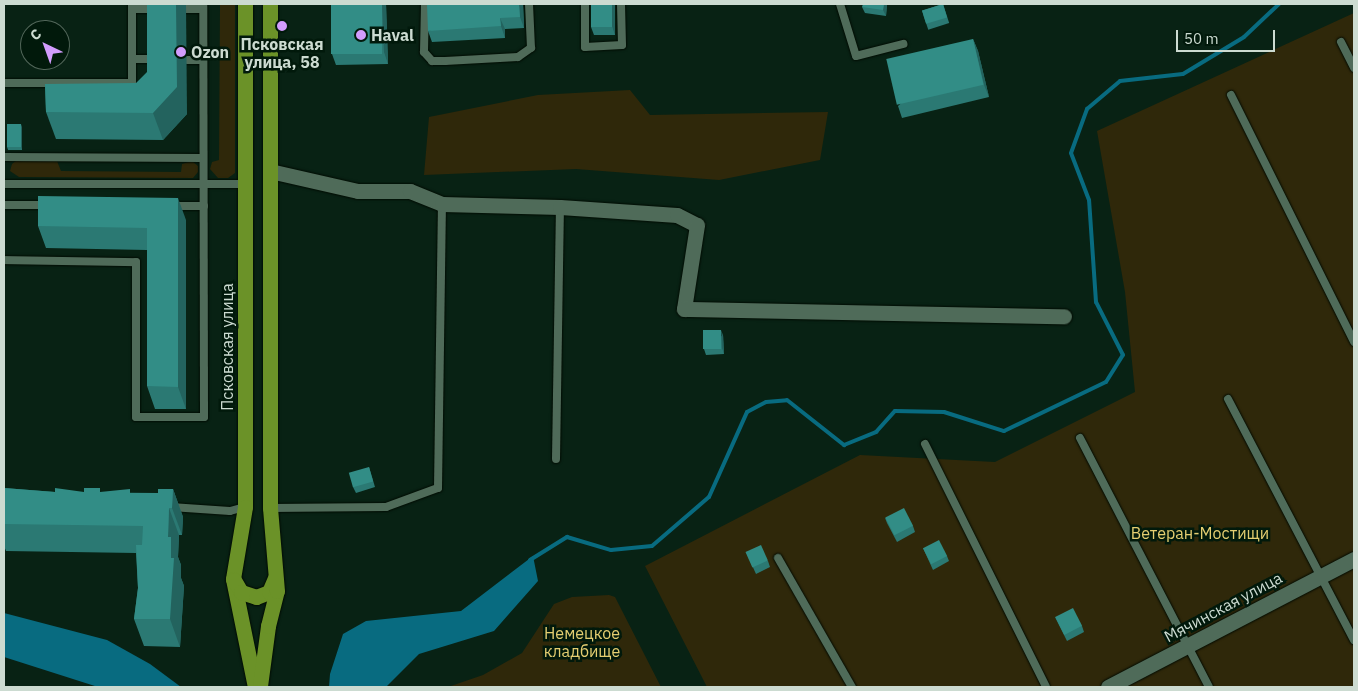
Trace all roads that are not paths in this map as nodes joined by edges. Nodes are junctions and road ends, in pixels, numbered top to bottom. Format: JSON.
{"nodes":[{"id":1,"x":245,"y":4,"type":"edge"},
{"id":2,"x":270,"y":4,"type":"edge"},
{"id":3,"x":425,"y":4,"type":"edge"},
{"id":4,"x":529,"y":4,"type":"edge"},
{"id":5,"x":585,"y":4,"type":"edge"},
{"id":6,"x":621,"y":4,"type":"edge"},
{"id":7,"x":840,"y":4,"type":"edge"},
{"id":8,"x":132,"y":6,"type":"edge"},
{"id":9,"x":203,"y":7,"type":"edge"},
{"id":10,"x":157,"y":9,"type":"edge"},
{"id":11,"x":186,"y":9,"type":"dead end"},
{"id":12,"x":1341,"y":42,"type":"dead end"},
{"id":13,"x":903,"y":44,"type":"dead end"},
{"id":14,"x":132,"y":59,"type":"junction"},
{"id":15,"x":157,"y":60,"type":"edge"},
{"id":16,"x":187,"y":60,"type":"dead end"},
{"id":17,"x":204,"y":60,"type":"junction"},
{"id":18,"x":1354,"y":68,"type":"edge"},
{"id":19,"x":4,"y":83,"type":"edge"},
{"id":20,"x":1231,"y":95,"type":"dead end"},
{"id":21,"x":4,"y":157,"type":"edge"},
{"id":22,"x":203,"y":158,"type":"junction"},
{"id":23,"x":270,"y":171,"type":"junction"},
{"id":24,"x":4,"y":184,"type":"edge"},
{"id":25,"x":244,"y":184,"type":"junction"},
{"id":26,"x":204,"y":185,"type":"junction"},
{"id":27,"x":442,"y":204,"type":"junction"},
{"id":28,"x":4,"y":205,"type":"edge"},
{"id":29,"x":61,"y":205,"type":"edge"},
{"id":30,"x":166,"y":206,"type":"edge"},
{"id":31,"x":204,"y":206,"type":"junction"},
{"id":32,"x":560,"y":207,"type":"junction"},
{"id":33,"x":4,"y":260,"type":"edge"},
{"id":34,"x":1064,"y":316,"type":"dead end"},
{"id":35,"x":1354,"y":342,"type":"edge"},
{"id":36,"x":1228,"y":399,"type":"dead end"},
{"id":37,"x":1080,"y":438,"type":"dead end"},
{"id":38,"x":925,"y":444,"type":"dead end"},
{"id":39,"x":556,"y":459,"type":"dead end"},
{"id":40,"x":160,"y":506,"type":"edge"},
{"id":41,"x":245,"y":508,"type":"junction"},
{"id":42,"x":270,"y":508,"type":"junction"},
{"id":43,"x":778,"y":558,"type":"dead end"},
{"id":44,"x":1354,"y":559,"type":"edge"},
{"id":45,"x":277,"y":574,"type":"junction"},
{"id":46,"x":1322,"y":575,"type":"junction"},
{"id":47,"x":233,"y":579,"type":"junction"},
{"id":48,"x":1354,"y":640,"type":"edge"},
{"id":49,"x":1188,"y":645,"type":"junction"},
{"id":50,"x":255,"y":687,"type":"edge"},
{"id":51,"x":260,"y":687,"type":"edge"},
{"id":52,"x":852,"y":687,"type":"edge"},
{"id":53,"x":1046,"y":687,"type":"edge"},
{"id":54,"x":1108,"y":687,"type":"edge"},
{"id":55,"x":1208,"y":687,"type":"edge"}],
"edges":[{"from":1,"to":25,"type":"main road","name":"Псковская улица"},
{"from":2,"to":23,"type":"main road"},
{"from":3,"to":4,"type":"lane"},
{"from":5,"to":6,"type":"lane"},
{"from":7,"to":13,"type":"lane"},
{"from":8,"to":10,"type":"lane"},
{"from":8,"to":14,"type":"lane"},
{"from":9,"to":11,"type":"lane"},
{"from":9,"to":17,"type":"lane"},
{"from":12,"to":18,"type":"lane"},
{"from":14,"to":15,"type":"lane"},
{"from":14,"to":19,"type":"lane"},
{"from":16,"to":17,"type":"lane"},
{"from":17,"to":22,"type":"lane"},
{"from":20,"to":35,"type":"lane"},
{"from":21,"to":22,"type":"lane"},
{"from":22,"to":26,"type":"lane"},
{"from":23,"to":27,"type":"street"},
{"from":23,"to":42,"type":"main road"},
{"from":24,"to":26,"type":"lane"},
{"from":25,"to":26,"type":"lane"},
{"from":25,"to":41,"type":"main road","name":"Псковская улица"},
{"from":26,"to":31,"type":"lane"},
{"from":27,"to":32,"type":"street"},
{"from":27,"to":42,"type":"lane"},
{"from":28,"to":29,"type":"lane"},
{"from":30,"to":31,"type":"lane"},
{"from":31,"to":33,"type":"lane"},
{"from":32,"to":34,"type":"street"},
{"from":32,"to":39,"type":"lane"},
{"from":36,"to":46,"type":"lane"},
{"from":37,"to":49,"type":"lane"},
{"from":38,"to":53,"type":"lane"},
{"from":40,"to":41,"type":"lane"},
{"from":41,"to":47,"type":"main road","name":"Псковская улица"},
{"from":42,"to":45,"type":"main road"},
{"from":43,"to":52,"type":"lane"},
{"from":44,"to":46,"type":"street","name":"Мячинская улица"},
{"from":45,"to":47,"type":"main road"},
{"from":45,"to":51,"type":"main road"},
{"from":46,"to":48,"type":"lane"},
{"from":46,"to":49,"type":"street","name":"Мячинская улица"},
{"from":47,"to":50,"type":"main road","name":"Псковская улица"},
{"from":49,"to":54,"type":"street","name":"Мячинская улица"},
{"from":49,"to":55,"type":"lane"}]}
